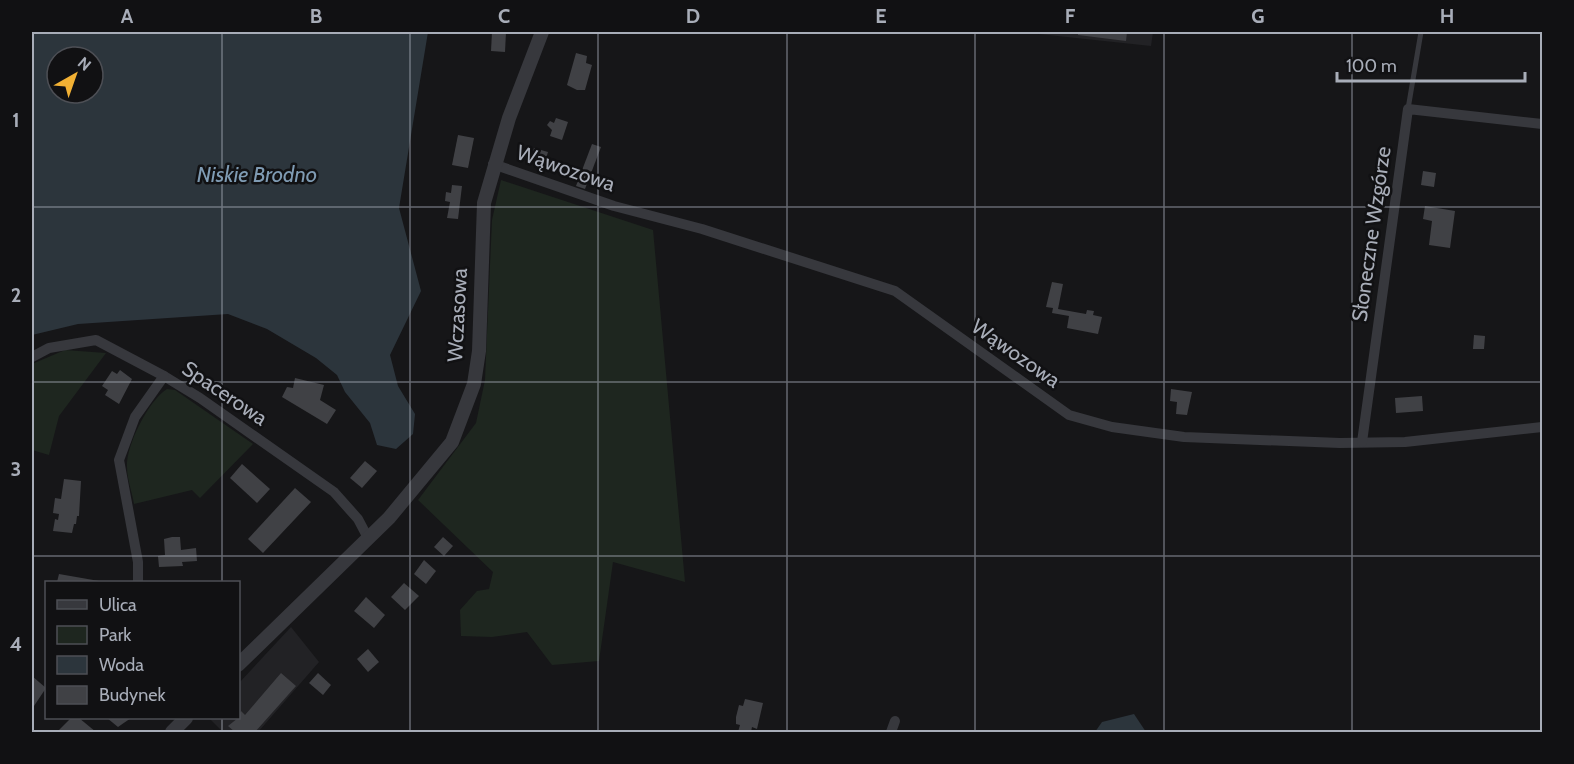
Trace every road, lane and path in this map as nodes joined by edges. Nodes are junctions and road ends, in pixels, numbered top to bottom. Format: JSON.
{"nodes":[{"id":1,"x":542,"y":32,"type":"edge"},
{"id":2,"x":1421,"y":32,"type":"edge"},
{"id":3,"x":1408,"y":109,"type":"junction"},
{"id":4,"x":1542,"y":124,"type":"edge"},
{"id":5,"x":493,"y":164,"type":"junction"},
{"id":6,"x":32,"y":357,"type":"edge"},
{"id":7,"x":164,"y":376,"type":"junction"},
{"id":8,"x":1542,"y":427,"type":"edge"},
{"id":9,"x":1362,"y":442,"type":"junction"},
{"id":10,"x":368,"y":538,"type":"junction"},
{"id":11,"x":138,"y":581,"type":"edge"},
{"id":12,"x":240,"y":663,"type":"edge"},
{"id":13,"x":184,"y":719,"type":"edge"},
{"id":14,"x":895,"y":721,"type":"dead end"},
{"id":15,"x":172,"y":732,"type":"edge"},
{"id":16,"x":891,"y":732,"type":"edge"}],
"edges":[{"from":1,"to":5,"type":"street","name":"Wczasowa"},
{"from":2,"to":3,"type":"lane","name":"Słoneczne Wzgórze"},
{"from":3,"to":4,"type":"street"},
{"from":3,"to":9,"type":"street","name":"Słoneczne Wzgórze"},
{"from":5,"to":9,"type":"street","name":"Wąwozowa"},
{"from":5,"to":10,"type":"street","name":"Wczasowa"},
{"from":6,"to":7,"type":"street","name":"Spacerowa"},
{"from":7,"to":10,"type":"street","name":"Spacerowa"},
{"from":7,"to":11,"type":"street"},
{"from":8,"to":9,"type":"street","name":"Wąwozowa"},
{"from":10,"to":12,"type":"street","name":"Wczasowa"},
{"from":13,"to":15,"type":"street"},
{"from":14,"to":16,"type":"street"}]}
